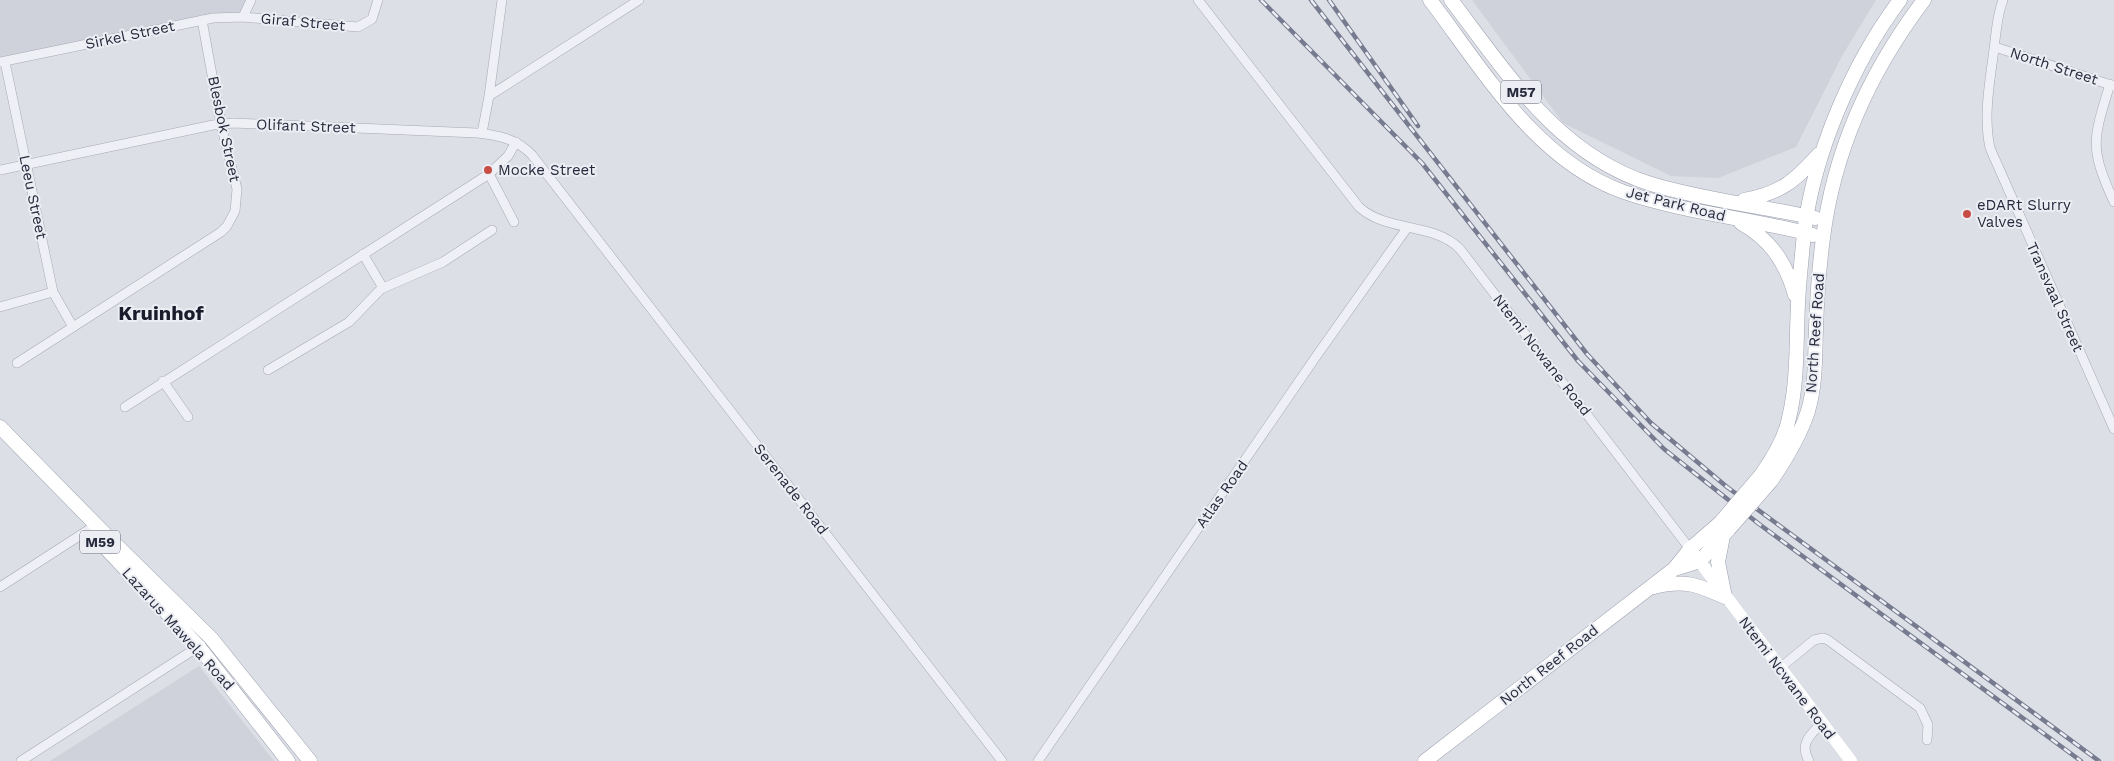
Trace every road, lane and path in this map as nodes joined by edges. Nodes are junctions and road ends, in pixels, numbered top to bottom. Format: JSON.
{"nodes":[{"id":1,"x":251,"y":0,"type":"edge"},
{"id":2,"x":378,"y":0,"type":"edge"},
{"id":3,"x":502,"y":0,"type":"edge"},
{"id":4,"x":639,"y":0,"type":"edge"},
{"id":5,"x":1198,"y":0,"type":"edge"},
{"id":6,"x":1430,"y":0,"type":"edge"},
{"id":7,"x":1451,"y":0,"type":"edge"},
{"id":8,"x":1900,"y":0,"type":"edge"},
{"id":9,"x":1924,"y":0,"type":"edge"},
{"id":10,"x":2003,"y":0,"type":"edge"},
{"id":11,"x":243,"y":17,"type":"junction"},
{"id":12,"x":202,"y":20,"type":"junction"},
{"id":13,"x":1994,"y":47,"type":"junction"},
{"id":14,"x":2,"y":62,"type":"edge"},
{"id":15,"x":2112,"y":85,"type":"edge"},
{"id":16,"x":489,"y":96,"type":"junction"},
{"id":17,"x":221,"y":124,"type":"junction"},
{"id":18,"x":482,"y":133,"type":"junction"},
{"id":19,"x":516,"y":142,"type":"junction"},
{"id":20,"x":1823,"y":148,"type":"junction"},
{"id":21,"x":26,"y":165,"type":"junction"},
{"id":22,"x":0,"y":170,"type":"edge"},
{"id":23,"x":489,"y":174,"type":"junction"},
{"id":24,"x":1736,"y":202,"type":"junction"},
{"id":25,"x":2114,"y":202,"type":"edge"},
{"id":26,"x":1807,"y":216,"type":"junction"},
{"id":27,"x":1732,"y":217,"type":"junction"},
{"id":28,"x":580,"y":218,"type":"joint"},
{"id":29,"x":1825,"y":220,"type":"junction"},
{"id":30,"x":514,"y":222,"type":"dead end"},
{"id":31,"x":1407,"y":228,"type":"junction"},
{"id":32,"x":492,"y":230,"type":"dead end"},
{"id":33,"x":1804,"y":232,"type":"junction"},
{"id":34,"x":1823,"y":237,"type":"junction"},
{"id":35,"x":363,"y":254,"type":"junction"},
{"id":36,"x":383,"y":288,"type":"junction"},
{"id":37,"x":53,"y":292,"type":"junction"},
{"id":38,"x":1798,"y":303,"type":"junction"},
{"id":39,"x":0,"y":308,"type":"edge"},
{"id":40,"x":73,"y":327,"type":"junction"},
{"id":41,"x":17,"y":363,"type":"dead end"},
{"id":42,"x":268,"y":370,"type":"dead end"},
{"id":43,"x":163,"y":381,"type":"junction"},
{"id":44,"x":125,"y":407,"type":"dead end"},
{"id":45,"x":2110,"y":411,"type":"edge"},
{"id":46,"x":188,"y":416,"type":"dead end"},
{"id":47,"x":0,"y":427,"type":"edge"},
{"id":48,"x":2114,"y":429,"type":"edge"},
{"id":49,"x":0,"y":437,"type":"edge"},
{"id":50,"x":1766,"y":478,"type":"junction"},
{"id":51,"x":93,"y":528,"type":"junction"},
{"id":52,"x":1724,"y":529,"type":"junction"},
{"id":53,"x":1690,"y":549,"type":"junction"},
{"id":54,"x":1700,"y":561,"type":"junction"},
{"id":55,"x":1674,"y":569,"type":"junction"},
{"id":56,"x":0,"y":587,"type":"edge"},
{"id":57,"x":1646,"y":589,"type":"junction"},
{"id":58,"x":1725,"y":597,"type":"junction"},
{"id":59,"x":211,"y":638,"type":"junction"},
{"id":60,"x":199,"y":647,"type":"junction"},
{"id":61,"x":1780,"y":668,"type":"junction"},
{"id":62,"x":1822,"y":723,"type":"junction"},
{"id":63,"x":1927,"y":740,"type":"dead end"},
{"id":64,"x":1850,"y":760,"type":"edge"},
{"id":65,"x":21,"y":761,"type":"edge"},
{"id":66,"x":288,"y":761,"type":"edge"},
{"id":67,"x":310,"y":761,"type":"edge"},
{"id":68,"x":1002,"y":761,"type":"edge"},
{"id":69,"x":1038,"y":761,"type":"edge"},
{"id":70,"x":1425,"y":761,"type":"edge"},
{"id":71,"x":1810,"y":761,"type":"edge"}],
"edges":[{"from":1,"to":11,"type":"street"},
{"from":2,"to":11,"type":"street","name":"Giraf Street"},
{"from":3,"to":16,"type":"street"},
{"from":4,"to":16,"type":"street"},
{"from":5,"to":31,"type":"street","name":"Ntemi Ncwane Road"},
{"from":6,"to":27,"type":"main road","name":"Jet Park Road","number":"M57"},
{"from":7,"to":24,"type":"main road","name":"Jet Park Road","number":"M57"},
{"from":8,"to":20,"type":"main road"},
{"from":9,"to":29,"type":"main road"},
{"from":10,"to":13,"type":"street","name":"Transvaal Street"},
{"from":11,"to":12,"type":"street","name":"Sirkel Street"},
{"from":12,"to":14,"type":"street","name":"Sirkel Street"},
{"from":12,"to":17,"type":"street","name":"Blesbok Street"},
{"from":13,"to":15,"type":"street","name":"North Street"},
{"from":13,"to":45,"type":"street","name":"Transvaal Street"},
{"from":14,"to":21,"type":"street","name":"Leeu Street"},
{"from":15,"to":25,"type":"street"},
{"from":16,"to":18,"type":"street"},
{"from":17,"to":18,"type":"street","name":"Olifant Street"},
{"from":17,"to":21,"type":"street","name":"Olifant Street"},
{"from":17,"to":40,"type":"street","name":"Blesbok Street"},
{"from":18,"to":19,"type":"street","name":"Olifant Street"},
{"from":19,"to":23,"type":"street"},
{"from":19,"to":28,"type":"street","name":"Olifant Street"},
{"from":20,"to":24,"type":"main road"},
{"from":20,"to":26,"type":"main road"},
{"from":21,"to":22,"type":"street","name":"Olifant Street"},
{"from":21,"to":37,"type":"street","name":"Leeu Street"},
{"from":23,"to":30,"type":"street"},
{"from":23,"to":35,"type":"street"},
{"from":24,"to":26,"type":"main road","name":"Jet Park Road","number":"M57"},
{"from":26,"to":29,"type":"main road","name":"Jet Park Road","number":"M57"},
{"from":26,"to":33,"type":"main road","name":"North Reef Road"},
{"from":27,"to":33,"type":"main road","name":"Jet Park Road","number":"M57"},
{"from":27,"to":38,"type":"main road"},
{"from":28,"to":68,"type":"street","name":"Serenade Road"},
{"from":29,"to":34,"type":"main road","name":"North Reef Road"},
{"from":31,"to":53,"type":"street","name":"Ntemi Ncwane Road"},
{"from":31,"to":69,"type":"street","name":"Atlas Road"},
{"from":32,"to":36,"type":"street"},
{"from":33,"to":34,"type":"main road","name":"Jet Park Road","number":"M57"},
{"from":33,"to":38,"type":"main road","name":"North Reef Road"},
{"from":34,"to":50,"type":"main road","name":"North Reef Road"},
{"from":35,"to":36,"type":"street"},
{"from":35,"to":43,"type":"street"},
{"from":36,"to":42,"type":"street"},
{"from":37,"to":39,"type":"street"},
{"from":37,"to":40,"type":"street","name":"Leeu Street"},
{"from":38,"to":50,"type":"main road","name":"North Reef Road"},
{"from":40,"to":41,"type":"street","name":"Blesbok Street"},
{"from":43,"to":44,"type":"street"},
{"from":43,"to":46,"type":"street"},
{"from":45,"to":48,"type":"street","name":"Transvaal Street"},
{"from":47,"to":51,"type":"main road","name":"Lazarus Mawela Road","number":"M59"},
{"from":49,"to":51,"type":"main road","name":"Lazarus Mawela Road","number":"M59"},
{"from":50,"to":52,"type":"main road","name":"North Reef Road","bridge":true},
{"from":51,"to":56,"type":"street"},
{"from":51,"to":59,"type":"main road","name":"Lazarus Mawela Road","number":"M59"},
{"from":51,"to":60,"type":"main road","name":"Lazarus Mawela Road","number":"M59"},
{"from":52,"to":53,"type":"main road","name":"North Reef Road"},
{"from":52,"to":54,"type":"main road","name":"North Reef Road"},
{"from":52,"to":58,"type":"main road"},
{"from":53,"to":54,"type":"main road","name":"Ntemi Ncwane Road"},
{"from":53,"to":55,"type":"main road","name":"North Reef Road"},
{"from":54,"to":55,"type":"main road","name":"North Reef Road"},
{"from":54,"to":58,"type":"main road","name":"Ntemi Ncwane Road"},
{"from":55,"to":57,"type":"main road","name":"North Reef Road"},
{"from":57,"to":58,"type":"main road"},
{"from":57,"to":70,"type":"main road","name":"North Reef Road"},
{"from":58,"to":61,"type":"main road","name":"Ntemi Ncwane Road"},
{"from":59,"to":60,"type":"street"},
{"from":59,"to":67,"type":"main road","name":"Lazarus Mawela Road","number":"M59"},
{"from":60,"to":65,"type":"street"},
{"from":60,"to":66,"type":"main road","name":"Lazarus Mawela Road","number":"M59"},
{"from":61,"to":62,"type":"main road","name":"Ntemi Ncwane Road"},
{"from":61,"to":63,"type":"street"},
{"from":62,"to":64,"type":"main road","name":"Ntemi Ncwane Road"},
{"from":62,"to":71,"type":"street"}]}
